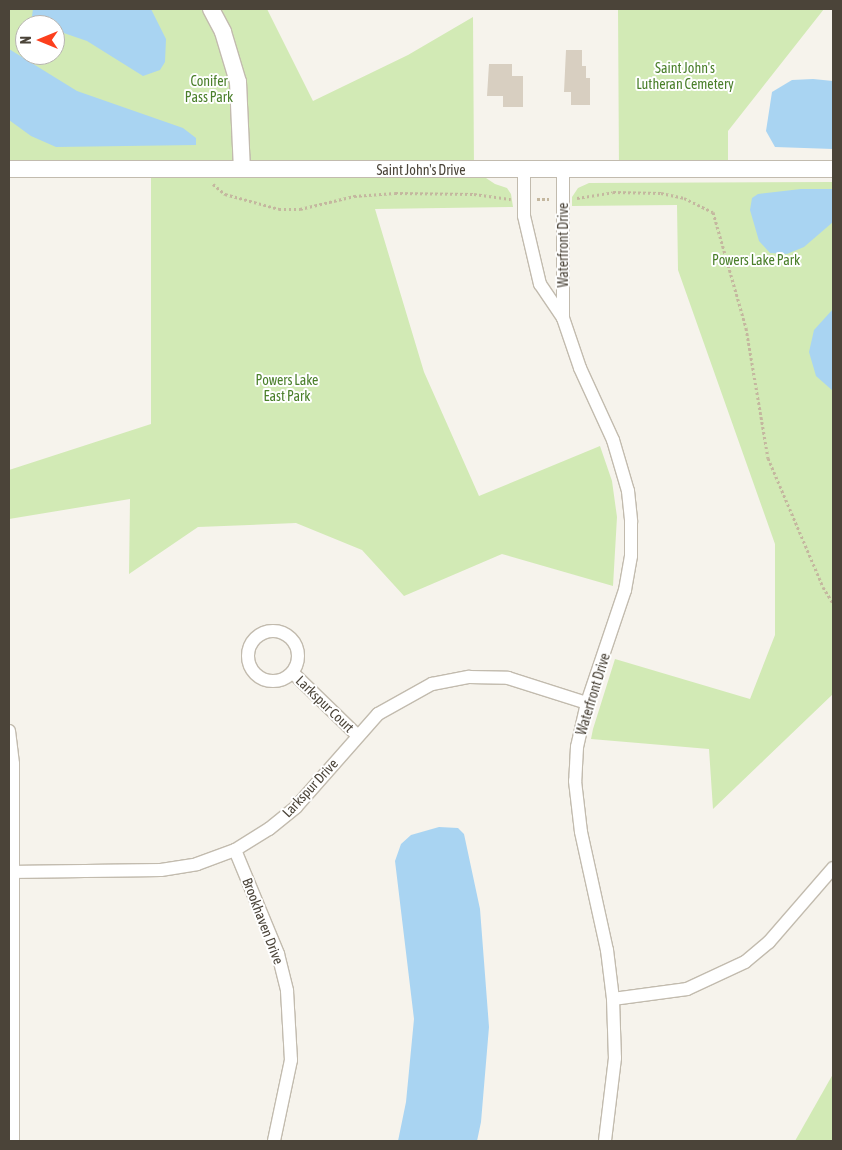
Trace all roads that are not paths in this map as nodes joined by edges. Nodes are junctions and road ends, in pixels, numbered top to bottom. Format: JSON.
{"nodes":[{"id":1,"x":211,"y":9,"type":"edge"},
{"id":2,"x":9,"y":169,"type":"edge"},
{"id":3,"x":242,"y":169,"type":"junction"},
{"id":4,"x":833,"y":169,"type":"edge"},
{"id":5,"x":524,"y":170,"type":"junction"},
{"id":6,"x":563,"y":171,"type":"junction"},
{"id":7,"x":563,"y":318,"type":"junction"},
{"id":8,"x":293,"y":673,"type":"junction"},
{"id":9,"x":587,"y":703,"type":"junction"},
{"id":10,"x":9,"y":731,"type":"edge"},
{"id":11,"x":357,"y":735,"type":"junction"},
{"id":12,"x":235,"y":850,"type":"junction"},
{"id":13,"x":833,"y":868,"type":"edge"},
{"id":14,"x":11,"y":872,"type":"edge"},
{"id":15,"x":613,"y":999,"type":"junction"},
{"id":16,"x":11,"y":1126,"type":"edge"},
{"id":17,"x":13,"y":1141,"type":"edge"},
{"id":18,"x":274,"y":1141,"type":"edge"},
{"id":19,"x":605,"y":1141,"type":"edge"}],
"edges":[{"from":1,"to":3,"type":"street"},
{"from":2,"to":3,"type":"street","name":"Saint John's Drive"},
{"from":3,"to":5,"type":"street","name":"Saint John's Drive"},
{"from":4,"to":6,"type":"street","name":"Saint John's Drive"},
{"from":5,"to":6,"type":"street","name":"Saint John's Drive"},
{"from":5,"to":7,"type":"street","name":"Waterfront Drive"},
{"from":6,"to":7,"type":"street","name":"Waterfront Drive"},
{"from":7,"to":9,"type":"street","name":"Waterfront Drive"},
{"from":8,"to":8,"type":"street","name":"Larkspur Court"},
{"from":8,"to":11,"type":"street","name":"Larkspur Court"},
{"from":9,"to":11,"type":"street","name":"Larkspur Drive"},
{"from":9,"to":15,"type":"street","name":"Waterfront Drive"},
{"from":10,"to":14,"type":"street"},
{"from":11,"to":12,"type":"street","name":"Larkspur Drive"},
{"from":12,"to":14,"type":"street","name":"Larkspur Drive"},
{"from":12,"to":18,"type":"street","name":"Brookhaven Drive"},
{"from":13,"to":15,"type":"street"},
{"from":14,"to":16,"type":"street"},
{"from":15,"to":19,"type":"street","name":"Waterfront Drive"},
{"from":16,"to":17,"type":"street"}]}
